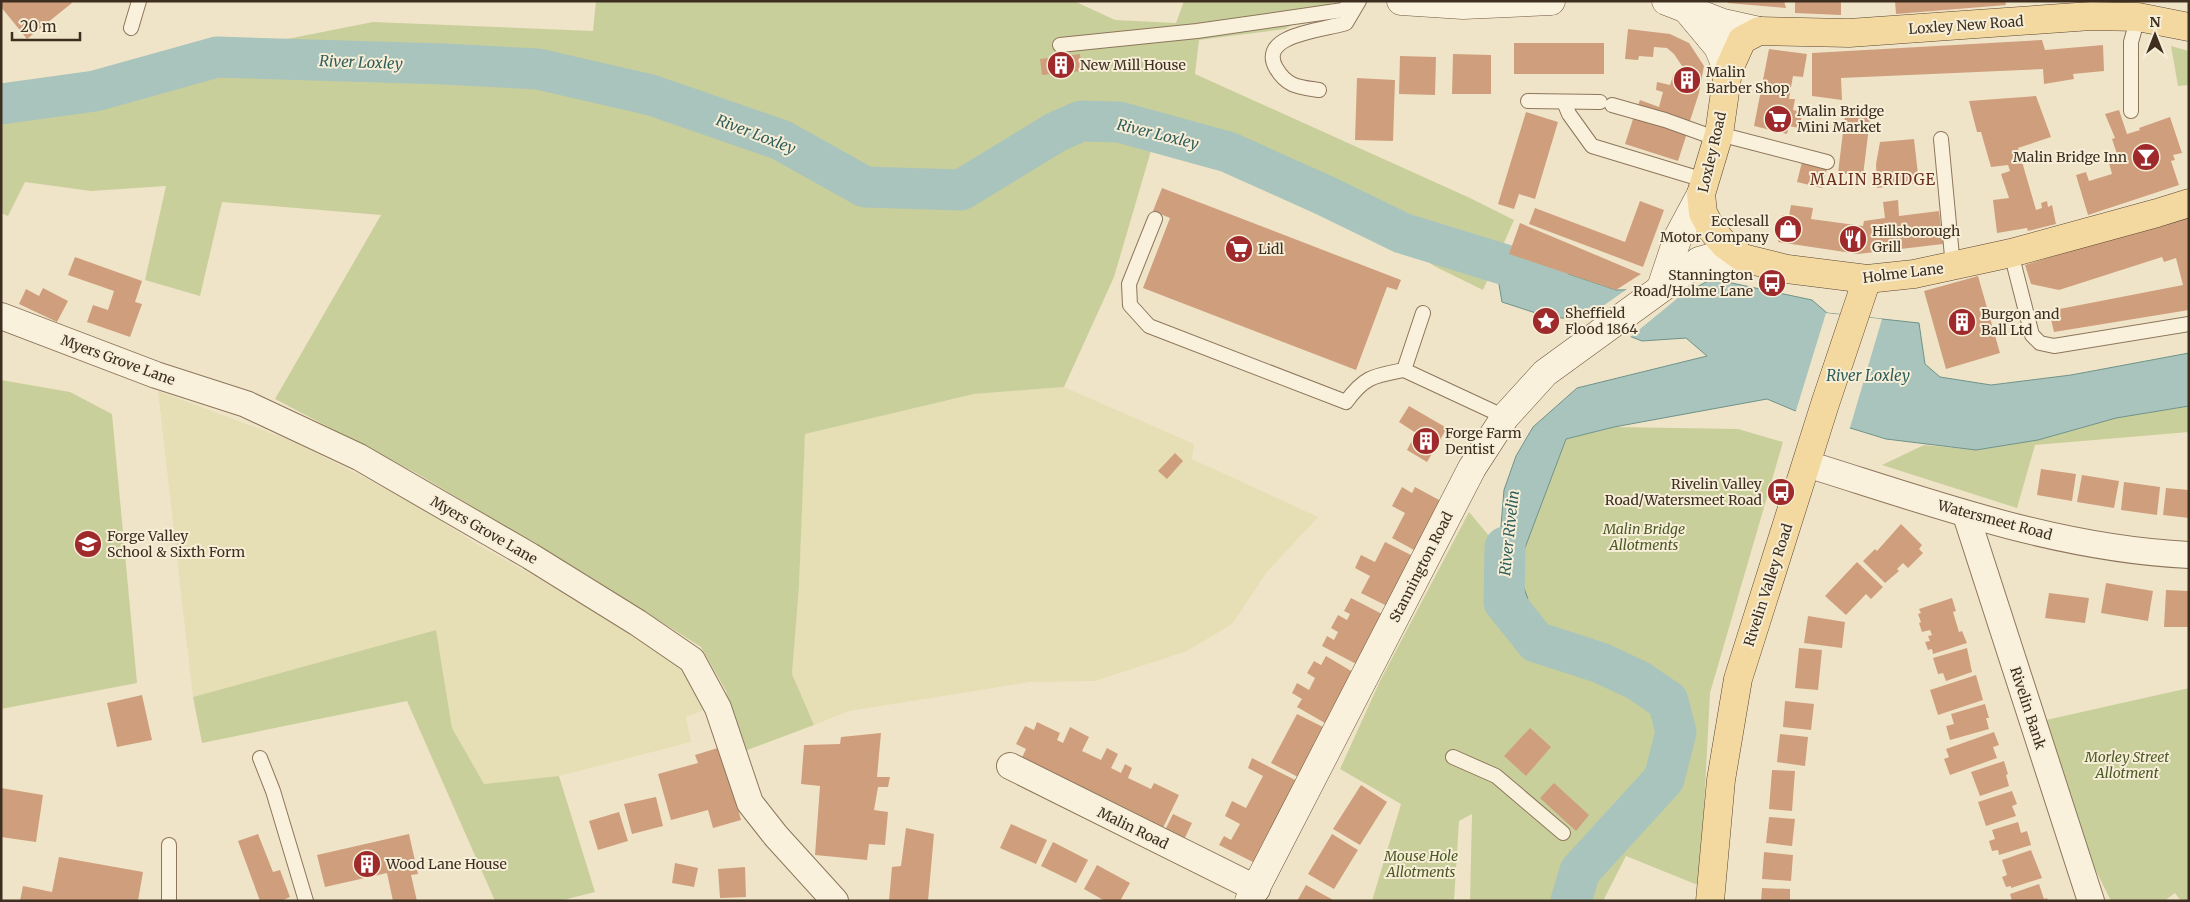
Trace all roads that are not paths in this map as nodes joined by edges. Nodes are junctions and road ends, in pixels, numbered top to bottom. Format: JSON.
{"nodes":[{"id":1,"x":139,"y":1,"type":"edge"},
{"id":2,"x":1353,"y":1,"type":"edge"},
{"id":3,"x":1359,"y":1,"type":"edge"},
{"id":4,"x":1401,"y":1,"type":"edge"},
{"id":5,"x":1551,"y":1,"type":"edge"},
{"id":6,"x":1676,"y":5,"type":"edge"},
{"id":7,"x":2138,"y":17,"type":"junction"},
{"id":8,"x":2183,"y":21,"type":"edge"},
{"id":9,"x":131,"y":28,"type":"dead end"},
{"id":10,"x":1759,"y":31,"type":"junction"},
{"id":11,"x":1060,"y":45,"type":"dead end"},
{"id":12,"x":1728,"y":71,"type":"junction"},
{"id":13,"x":1319,"y":90,"type":"dead end"},
{"id":14,"x":1528,"y":101,"type":"dead end"},
{"id":15,"x":1564,"y":102,"type":"junction"},
{"id":16,"x":2131,"y":111,"type":"dead end"},
{"id":17,"x":1719,"y":136,"type":"junction"},
{"id":18,"x":1941,"y":139,"type":"dead end"},
{"id":19,"x":1827,"y":162,"type":"dead end"},
{"id":20,"x":1702,"y":187,"type":"junction"},
{"id":21,"x":2189,"y":203,"type":"edge"},
{"id":22,"x":1154,"y":219,"type":"dead end"},
{"id":23,"x":1712,"y":230,"type":"joint"},
{"id":24,"x":2010,"y":253,"type":"junction"},
{"id":25,"x":1743,"y":258,"type":"junction"},
{"id":26,"x":1954,"y":266,"type":"junction"},
{"id":27,"x":1867,"y":279,"type":"junction"},
{"id":28,"x":1661,"y":288,"type":"junction"},
{"id":29,"x":1423,"y":313,"type":"dead end"},
{"id":30,"x":1,"y":316,"type":"edge"},
{"id":31,"x":2189,"y":324,"type":"edge"},
{"id":32,"x":1404,"y":370,"type":"junction"},
{"id":33,"x":1505,"y":417,"type":"junction"},
{"id":34,"x":1807,"y":464,"type":"junction"},
{"id":35,"x":1966,"y":515,"type":"junction"},
{"id":36,"x":2189,"y":555,"type":"edge"},
{"id":37,"x":1454,"y":757,"type":"dead end"},
{"id":38,"x":260,"y":758,"type":"dead end"},
{"id":39,"x":1010,"y":766,"type":"dead end"},
{"id":40,"x":1563,"y":833,"type":"dead end"},
{"id":41,"x":169,"y":845,"type":"dead end"},
{"id":42,"x":1253,"y":895,"type":"edge"},
{"id":43,"x":169,"y":901,"type":"edge"},
{"id":44,"x":306,"y":901,"type":"edge"},
{"id":45,"x":835,"y":901,"type":"edge"},
{"id":46,"x":1710,"y":901,"type":"edge"},
{"id":47,"x":2091,"y":901,"type":"edge"}],
"edges":[{"from":1,"to":9,"type":"lane"},
{"from":2,"to":11,"type":"lane"},
{"from":3,"to":13,"type":"lane"},
{"from":4,"to":5,"type":"main road"},
{"from":6,"to":10,"type":"main road","name":"Loxley Road"},
{"from":6,"to":12,"type":"main road","name":"Loxley Road"},
{"from":7,"to":8,"type":"main road","name":"Loxley New Road"},
{"from":7,"to":10,"type":"main road","name":"Loxley New Road"},
{"from":7,"to":16,"type":"lane"},
{"from":10,"to":12,"type":"main road","name":"Loxley Road"},
{"from":12,"to":17,"type":"main road","name":"Loxley Road"},
{"from":14,"to":15,"type":"lane"},
{"from":15,"to":17,"type":"lane"},
{"from":15,"to":20,"type":"lane"},
{"from":17,"to":19,"type":"lane"},
{"from":17,"to":20,"type":"main road","name":"Loxley Road"},
{"from":18,"to":26,"type":"lane"},
{"from":20,"to":23,"type":"main road","name":"Loxley Road"},
{"from":20,"to":28,"type":"main road"},
{"from":21,"to":24,"type":"main road","name":"Holme Lane"},
{"from":22,"to":32,"type":"lane"},
{"from":23,"to":25,"type":"main road","name":"Holme Lane"},
{"from":24,"to":26,"type":"main road","name":"Holme Lane"},
{"from":24,"to":31,"type":"lane"},
{"from":25,"to":27,"type":"main road","name":"Holme Lane"},
{"from":25,"to":28,"type":"main road","name":"Stannington Road"},
{"from":26,"to":27,"type":"main road","name":"Holme Lane"},
{"from":27,"to":34,"type":"main road","name":"Rivelin Valley Road"},
{"from":28,"to":33,"type":"main road","name":"Stannington Road"},
{"from":29,"to":32,"type":"lane"},
{"from":30,"to":45,"type":"street","name":"Myers Grove Lane"},
{"from":32,"to":33,"type":"lane"},
{"from":33,"to":42,"type":"main road","name":"Stannington Road"},
{"from":34,"to":35,"type":"street","name":"Watersmeet Road"},
{"from":34,"to":46,"type":"main road","name":"Rivelin Valley Road"},
{"from":35,"to":36,"type":"street","name":"Watersmeet Road"},
{"from":35,"to":47,"type":"street","name":"Rivelin Bank"},
{"from":37,"to":40,"type":"lane"},
{"from":38,"to":44,"type":"lane"},
{"from":39,"to":42,"type":"street","name":"Malin Road"},
{"from":41,"to":43,"type":"lane"}]}
